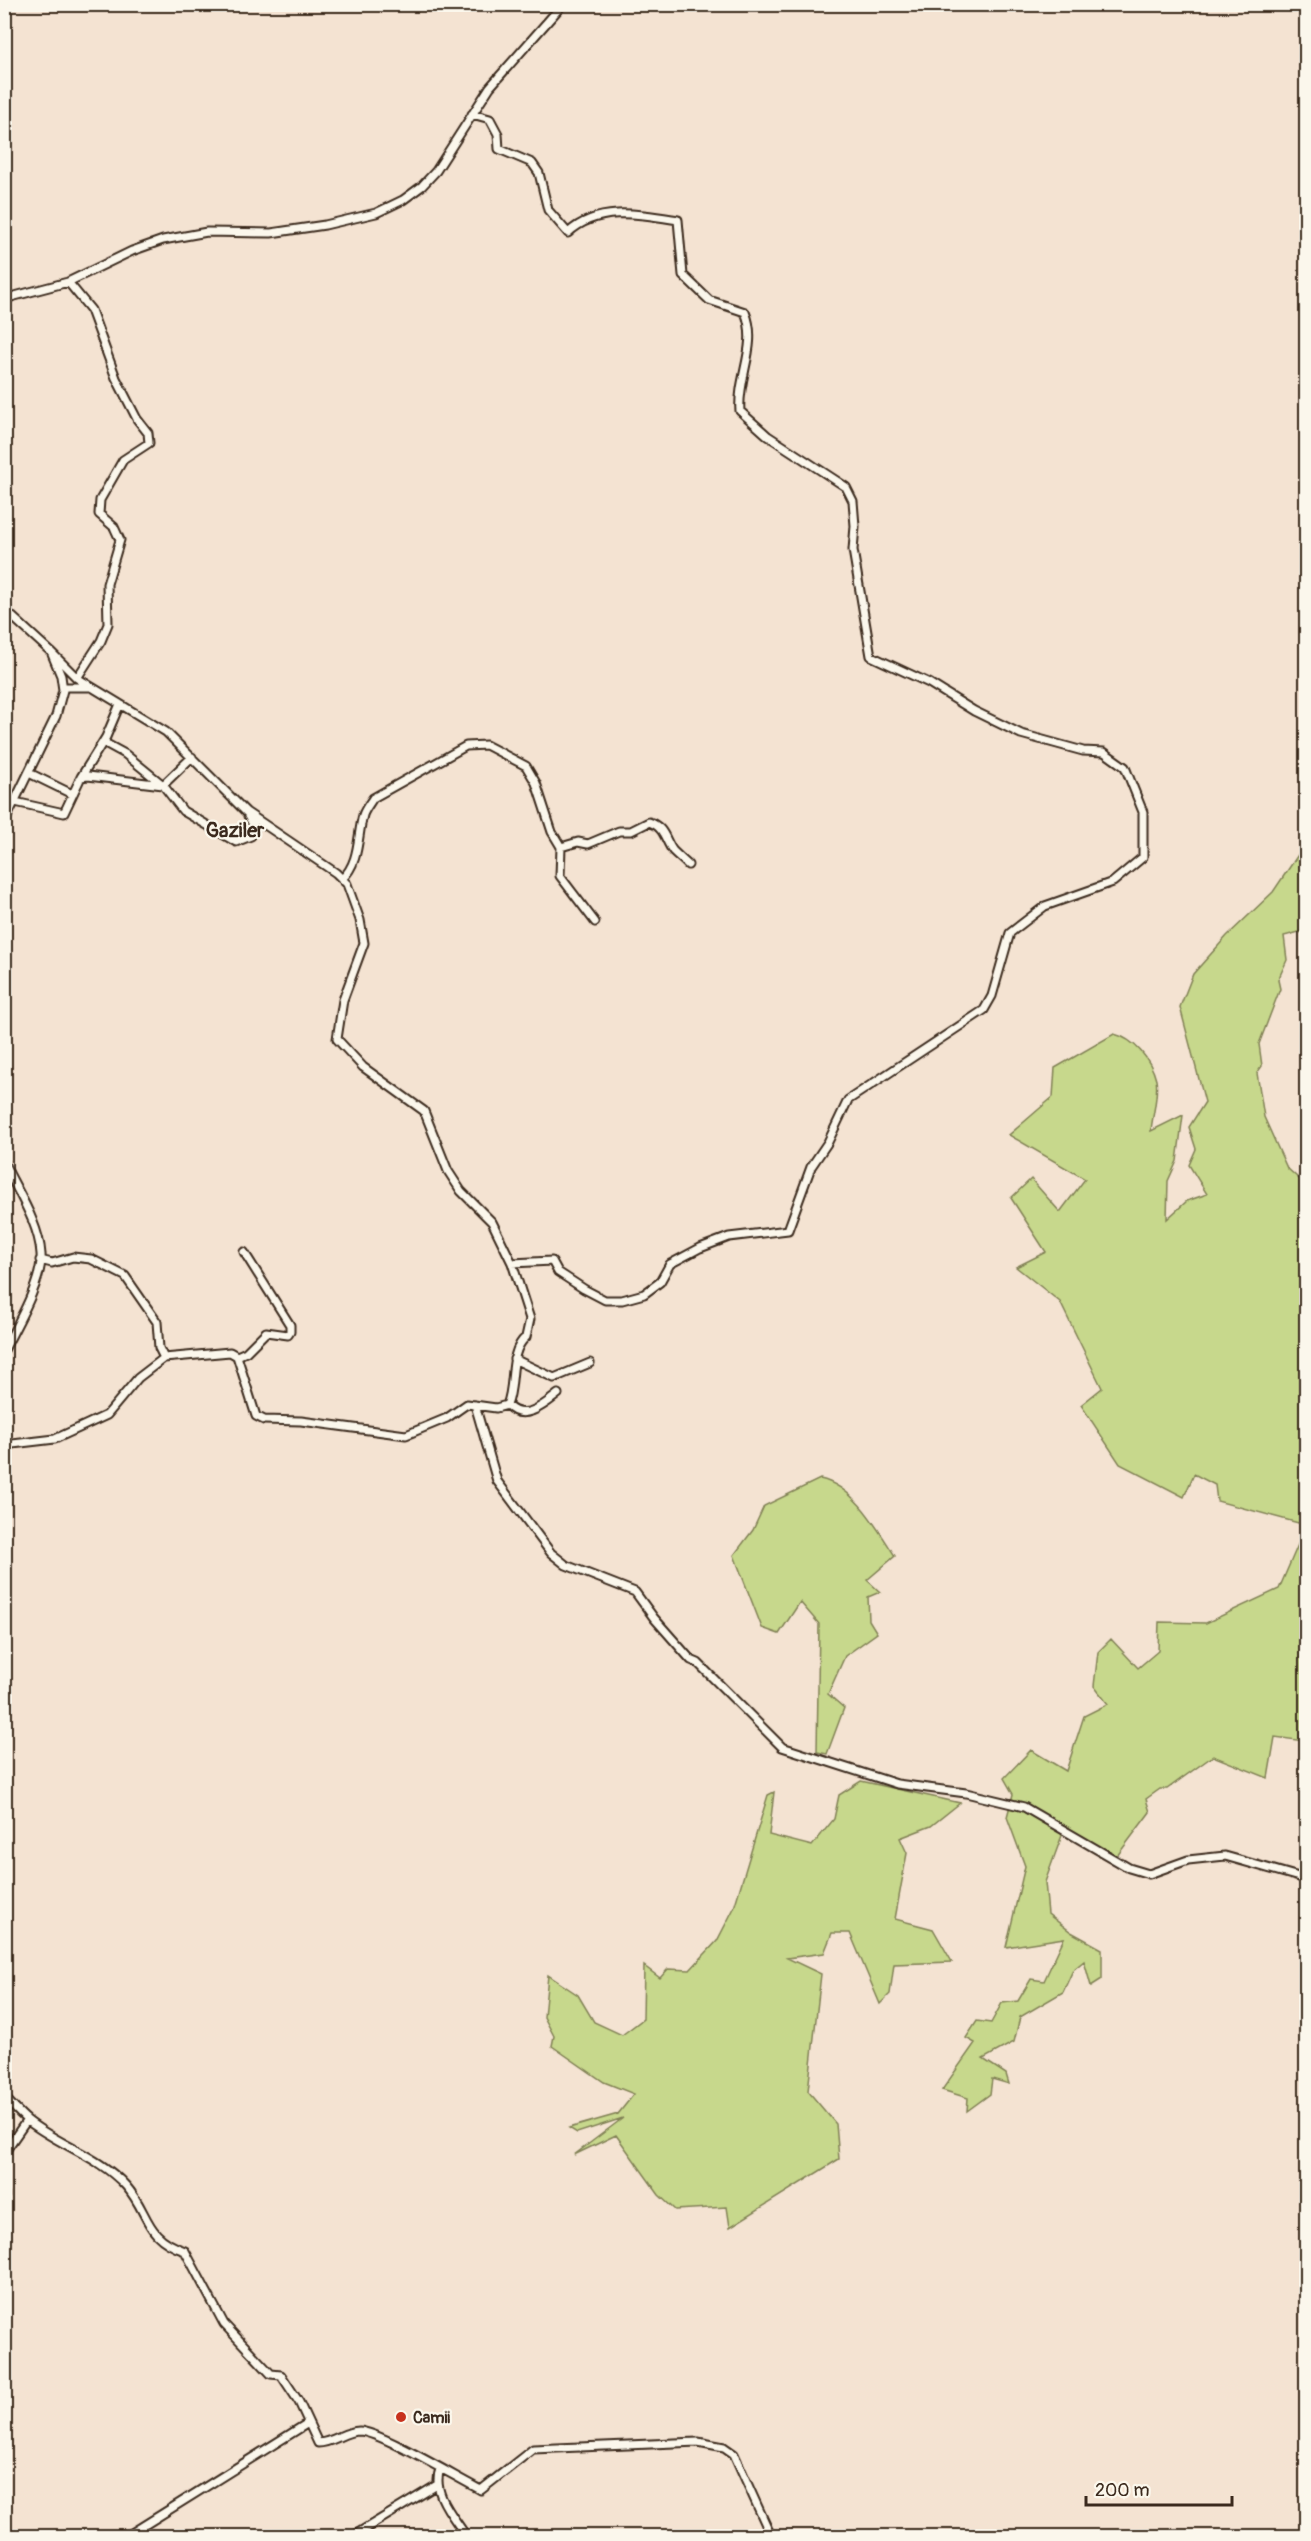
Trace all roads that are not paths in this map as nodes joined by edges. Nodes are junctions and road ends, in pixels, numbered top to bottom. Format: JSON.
{"nodes":[{"id":1,"x":562,"y":4,"type":"edge"},
{"id":2,"x":472,"y":114,"type":"junction"},
{"id":3,"x":68,"y":282,"type":"junction"},
{"id":4,"x":4,"y":302,"type":"edge"},
{"id":5,"x":4,"y":609,"type":"edge"},
{"id":6,"x":51,"y":652,"type":"junction"},
{"id":7,"x":77,"y":678,"type":"junction"},
{"id":8,"x":63,"y":687,"type":"junction"},
{"id":9,"x":92,"y":687,"type":"junction"},
{"id":10,"x":120,"y":704,"type":"junction"},
{"id":11,"x":103,"y":742,"type":"junction"},
{"id":12,"x":192,"y":757,"type":"junction"},
{"id":13,"x":29,"y":773,"type":"junction"},
{"id":14,"x":81,"y":777,"type":"junction"},
{"id":15,"x":163,"y":784,"type":"junction"},
{"id":16,"x":72,"y":794,"type":"junction"},
{"id":17,"x":15,"y":802,"type":"junction"},
{"id":18,"x":246,"y":812,"type":"junction"},
{"id":19,"x":4,"y":823,"type":"edge"},
{"id":20,"x":561,"y":847,"type":"junction"},
{"id":21,"x":688,"y":865,"type":"dead end"},
{"id":22,"x":342,"y":879,"type":"junction"},
{"id":23,"x":595,"y":922,"type":"dead end"},
{"id":24,"x":4,"y":1163,"type":"edge"},
{"id":25,"x":244,"y":1252,"type":"dead end"},
{"id":26,"x":40,"y":1260,"type":"junction"},
{"id":27,"x":512,"y":1263,"type":"junction"},
{"id":28,"x":4,"y":1350,"type":"edge"},
{"id":29,"x":237,"y":1356,"type":"junction"},
{"id":30,"x":164,"y":1358,"type":"junction"},
{"id":31,"x":514,"y":1359,"type":"junction"},
{"id":32,"x":590,"y":1363,"type":"dead end"},
{"id":33,"x":558,"y":1394,"type":"dead end"},
{"id":34,"x":476,"y":1405,"type":"junction"},
{"id":35,"x":507,"y":1405,"type":"junction"},
{"id":36,"x":4,"y":1445,"type":"edge"},
{"id":37,"x":1306,"y":1879,"type":"edge"},
{"id":38,"x":4,"y":2097,"type":"edge"},
{"id":39,"x":27,"y":2120,"type":"junction"},
{"id":40,"x":4,"y":2153,"type":"edge"},
{"id":41,"x":4,"y":2194,"type":"edge"},
{"id":42,"x":4,"y":2201,"type":"edge"},
{"id":43,"x":308,"y":2423,"type":"junction"},
{"id":44,"x":440,"y":2469,"type":"junction"},
{"id":45,"x":437,"y":2485,"type":"junction"},
{"id":46,"x":127,"y":2536,"type":"edge"},
{"id":47,"x":353,"y":2536,"type":"edge"},
{"id":48,"x":466,"y":2536,"type":"edge"},
{"id":49,"x":771,"y":2536,"type":"edge"}],
"edges":[{"from":1,"to":2,"type":"street"},
{"from":2,"to":3,"type":"street"},
{"from":2,"to":27,"type":"street"},
{"from":3,"to":4,"type":"street"},
{"from":3,"to":7,"type":"street"},
{"from":5,"to":6,"type":"street"},
{"from":6,"to":7,"type":"street"},
{"from":6,"to":8,"type":"street"},
{"from":7,"to":9,"type":"street"},
{"from":8,"to":9,"type":"street"},
{"from":8,"to":13,"type":"street"},
{"from":9,"to":10,"type":"street"},
{"from":10,"to":11,"type":"street"},
{"from":10,"to":12,"type":"street"},
{"from":11,"to":14,"type":"street"},
{"from":11,"to":15,"type":"street"},
{"from":12,"to":15,"type":"street"},
{"from":12,"to":18,"type":"street"},
{"from":13,"to":16,"type":"street"},
{"from":13,"to":17,"type":"street"},
{"from":14,"to":15,"type":"street"},
{"from":14,"to":16,"type":"street"},
{"from":15,"to":18,"type":"street"},
{"from":16,"to":17,"type":"street"},
{"from":17,"to":19,"type":"street"},
{"from":18,"to":22,"type":"street"},
{"from":20,"to":21,"type":"street"},
{"from":20,"to":22,"type":"street"},
{"from":20,"to":23,"type":"street"},
{"from":22,"to":27,"type":"street"},
{"from":24,"to":26,"type":"street"},
{"from":25,"to":29,"type":"street"},
{"from":26,"to":28,"type":"street"},
{"from":26,"to":30,"type":"street"},
{"from":27,"to":31,"type":"street"},
{"from":29,"to":30,"type":"street"},
{"from":29,"to":34,"type":"street"},
{"from":30,"to":36,"type":"street"},
{"from":31,"to":32,"type":"street"},
{"from":31,"to":35,"type":"street"},
{"from":33,"to":35,"type":"street"},
{"from":34,"to":35,"type":"street"},
{"from":34,"to":37,"type":"street"},
{"from":38,"to":39,"type":"street"},
{"from":39,"to":40,"type":"street"},
{"from":39,"to":43,"type":"street"},
{"from":41,"to":42,"type":"street"},
{"from":43,"to":44,"type":"street"},
{"from":43,"to":46,"type":"street"},
{"from":44,"to":45,"type":"street"},
{"from":44,"to":49,"type":"street"},
{"from":45,"to":47,"type":"street"},
{"from":45,"to":48,"type":"street"}]}
